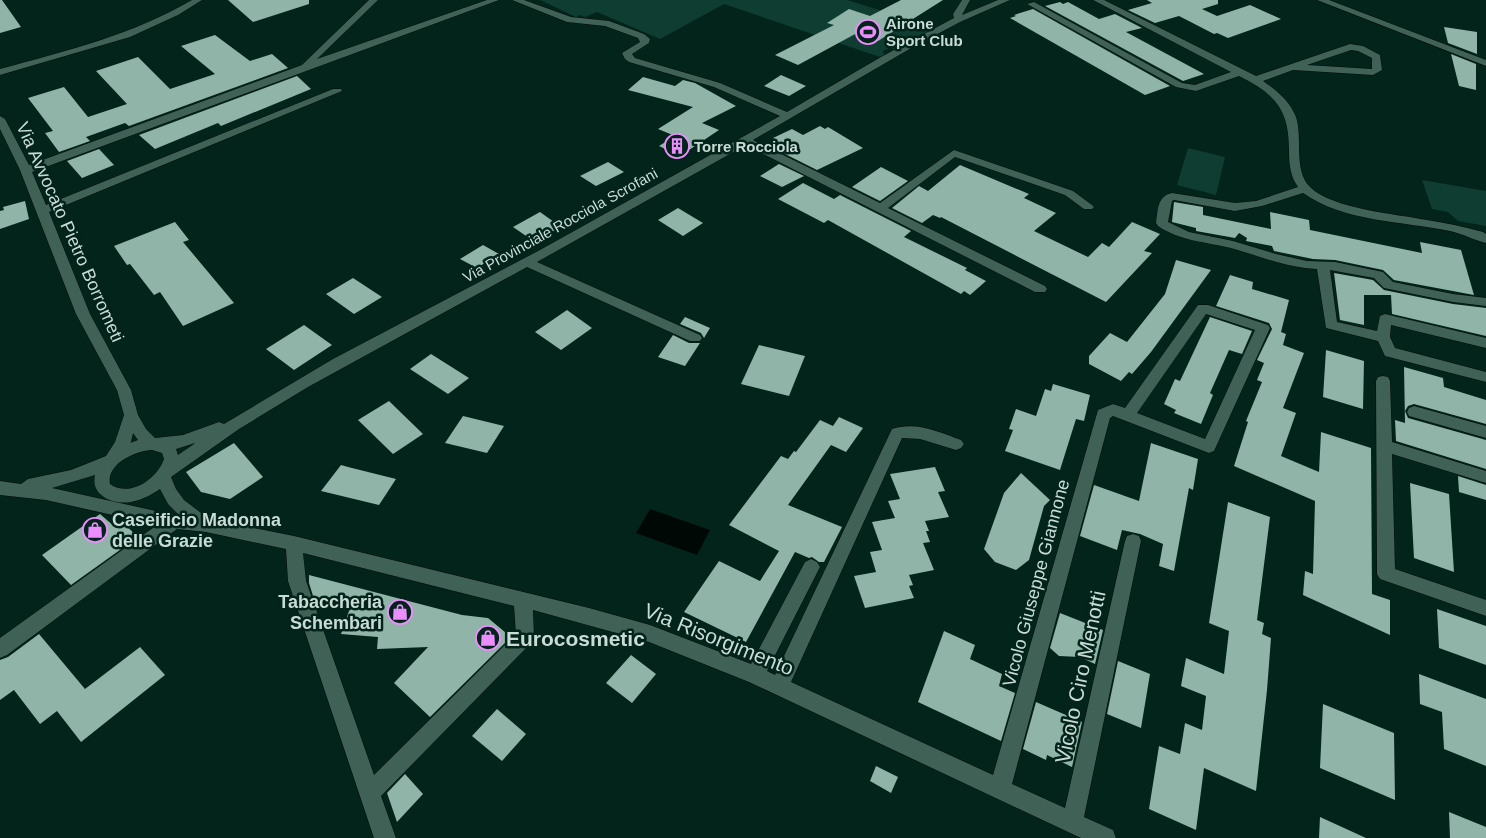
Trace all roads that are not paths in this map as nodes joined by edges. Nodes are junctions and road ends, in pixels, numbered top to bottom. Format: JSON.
{"nodes":[{"id":1,"x":198,"y":0,"type":"edge"},
{"id":2,"x":374,"y":0,"type":"edge"},
{"id":3,"x":495,"y":0,"type":"edge"},
{"id":4,"x":516,"y":0,"type":"edge"},
{"id":5,"x":966,"y":0,"type":"edge"},
{"id":6,"x":1006,"y":0,"type":"edge"},
{"id":7,"x":1097,"y":0,"type":"edge"},
{"id":8,"x":1321,"y":0,"type":"edge"},
{"id":9,"x":1031,"y":4,"type":"dead end"},
{"id":10,"x":958,"y":19,"type":"junction"},
{"id":11,"x":1486,"y":63,"type":"edge"},
{"id":12,"x":303,"y":67,"type":"junction"},
{"id":13,"x":1293,"y":67,"type":"junction"},
{"id":14,"x":0,"y":72,"type":"edge"},
{"id":15,"x":1240,"y":72,"type":"junction"},
{"id":16,"x":1256,"y":80,"type":"junction"},
{"id":17,"x":337,"y":91,"type":"dead end"},
{"id":18,"x":786,"y":115,"type":"junction"},
{"id":19,"x":0,"y":119,"type":"edge"},
{"id":20,"x":746,"y":141,"type":"junction"},
{"id":21,"x":26,"y":170,"type":"junction"},
{"id":22,"x":1304,"y":189,"type":"junction"},
{"id":23,"x":1088,"y":207,"type":"dead end"},
{"id":24,"x":882,"y":208,"type":"junction"},
{"id":25,"x":42,"y":211,"type":"junction"},
{"id":26,"x":1486,"y":239,"type":"edge"},
{"id":27,"x":527,"y":262,"type":"junction"},
{"id":28,"x":1323,"y":266,"type":"junction"},
{"id":29,"x":1040,"y":289,"type":"dead end"},
{"id":30,"x":1486,"y":302,"type":"edge"},
{"id":31,"x":1383,"y":337,"type":"junction"},
{"id":32,"x":695,"y":338,"type":"dead end"},
{"id":33,"x":1486,"y":342,"type":"edge"},
{"id":34,"x":1486,"y":377,"type":"edge"},
{"id":35,"x":1383,"y":381,"type":"dead end"},
{"id":36,"x":1414,"y":412,"type":"dead end"},
{"id":37,"x":130,"y":415,"type":"junction"},
{"id":38,"x":1128,"y":415,"type":"junction"},
{"id":39,"x":235,"y":423,"type":"junction"},
{"id":40,"x":1486,"y":432,"type":"edge"},
{"id":41,"x":154,"y":444,"type":"junction"},
{"id":42,"x":956,"y":444,"type":"dead end"},
{"id":43,"x":1384,"y":446,"type":"junction"},
{"id":44,"x":113,"y":460,"type":"junction"},
{"id":45,"x":165,"y":474,"type":"junction"},
{"id":46,"x":1486,"y":477,"type":"edge"},
{"id":47,"x":7,"y":488,"type":"edge"},
{"id":48,"x":117,"y":496,"type":"junction"},
{"id":49,"x":93,"y":503,"type":"junction"},
{"id":50,"x":139,"y":512,"type":"junction"},
{"id":51,"x":174,"y":522,"type":"junction"},
{"id":52,"x":206,"y":526,"type":"junction"},
{"id":53,"x":1133,"y":541,"type":"dead end"},
{"id":54,"x":294,"y":543,"type":"junction"},
{"id":55,"x":811,"y":567,"type":"dead end"},
{"id":56,"x":522,"y":599,"type":"junction"},
{"id":57,"x":1486,"y":608,"type":"edge"},
{"id":58,"x":0,"y":649,"type":"edge"},
{"id":59,"x":755,"y":675,"type":"junction"},
{"id":60,"x":780,"y":686,"type":"junction"},
{"id":61,"x":1000,"y":789,"type":"junction"},
{"id":62,"x":370,"y":793,"type":"junction"},
{"id":63,"x":1072,"y":823,"type":"junction"},
{"id":64,"x":385,"y":838,"type":"edge"},
{"id":65,"x":1105,"y":838,"type":"edge"}],
"edges":[{"from":1,"to":14,"type":"street"},
{"from":2,"to":12,"type":"street"},
{"from":3,"to":12,"type":"street"},
{"from":4,"to":18,"type":"street"},
{"from":5,"to":10,"type":"street"},
{"from":6,"to":10,"type":"street","name":"Via Provinciale Rocciola Scrofani"},
{"from":7,"to":15,"type":"street"},
{"from":8,"to":11,"type":"street"},
{"from":9,"to":15,"type":"street"},
{"from":10,"to":18,"type":"street","name":"Via Provinciale Rocciola Scrofani"},
{"from":12,"to":21,"type":"street"},
{"from":13,"to":13,"type":"street"},
{"from":13,"to":16,"type":"street"},
{"from":15,"to":16,"type":"street"},
{"from":16,"to":22,"type":"street"},
{"from":17,"to":25,"type":"street"},
{"from":18,"to":20,"type":"street","name":"Via Provinciale Rocciola Scrofani"},
{"from":19,"to":21,"type":"street","name":"Via Avvocato Pietro Borrometi"},
{"from":20,"to":24,"type":"street"},
{"from":20,"to":27,"type":"street","name":"Via Provinciale Rocciola Scrofani"},
{"from":21,"to":25,"type":"street","name":"Via Avvocato Pietro Borrometi"},
{"from":22,"to":26,"type":"street"},
{"from":22,"to":28,"type":"street"},
{"from":23,"to":24,"type":"street"},
{"from":24,"to":29,"type":"street"},
{"from":25,"to":37,"type":"street","name":"Via Avvocato Pietro Borrometi"},
{"from":27,"to":32,"type":"street"},
{"from":27,"to":39,"type":"street","name":"Via Provinciale Rocciola Scrofani"},
{"from":28,"to":30,"type":"street"},
{"from":28,"to":31,"type":"street"},
{"from":31,"to":33,"type":"street"},
{"from":31,"to":34,"type":"street"},
{"from":35,"to":43,"type":"street"},
{"from":36,"to":40,"type":"street"},
{"from":37,"to":41,"type":"street"},
{"from":37,"to":44,"type":"street"},
{"from":38,"to":38,"type":"street","name":"Vicolo Giuseppe Giannone"},
{"from":38,"to":61,"type":"street","name":"Vicolo Giuseppe Giannone"},
{"from":39,"to":41,"type":"street"},
{"from":39,"to":45,"type":"street"},
{"from":41,"to":44,"type":"street"},
{"from":41,"to":45,"type":"street"},
{"from":42,"to":60,"type":"street"},
{"from":43,"to":46,"type":"street"},
{"from":43,"to":57,"type":"street"},
{"from":44,"to":47,"type":"street"},
{"from":44,"to":48,"type":"street"},
{"from":45,"to":48,"type":"street"},
{"from":45,"to":52,"type":"street"},
{"from":47,"to":49,"type":"street"},
{"from":48,"to":49,"type":"street"},
{"from":48,"to":50,"type":"street"},
{"from":49,"to":50,"type":"street"},
{"from":50,"to":51,"type":"street","name":"Via Risorgimento"},
{"from":51,"to":52,"type":"street","name":"Via Risorgimento"},
{"from":51,"to":58,"type":"street"},
{"from":52,"to":54,"type":"street","name":"Via Risorgimento"},
{"from":53,"to":63,"type":"street","name":"Vicolo Ciro Menotti"},
{"from":54,"to":56,"type":"street","name":"Via Risorgimento"},
{"from":54,"to":62,"type":"street"},
{"from":55,"to":59,"type":"street"},
{"from":56,"to":59,"type":"street","name":"Via Risorgimento"},
{"from":56,"to":62,"type":"street"},
{"from":59,"to":60,"type":"street","name":"Via Risorgimento"},
{"from":60,"to":61,"type":"street","name":"Via Risorgimento"},
{"from":61,"to":63,"type":"street","name":"Via Risorgimento"},
{"from":62,"to":64,"type":"street"},
{"from":63,"to":65,"type":"street","name":"Via Risorgimento"}]}
